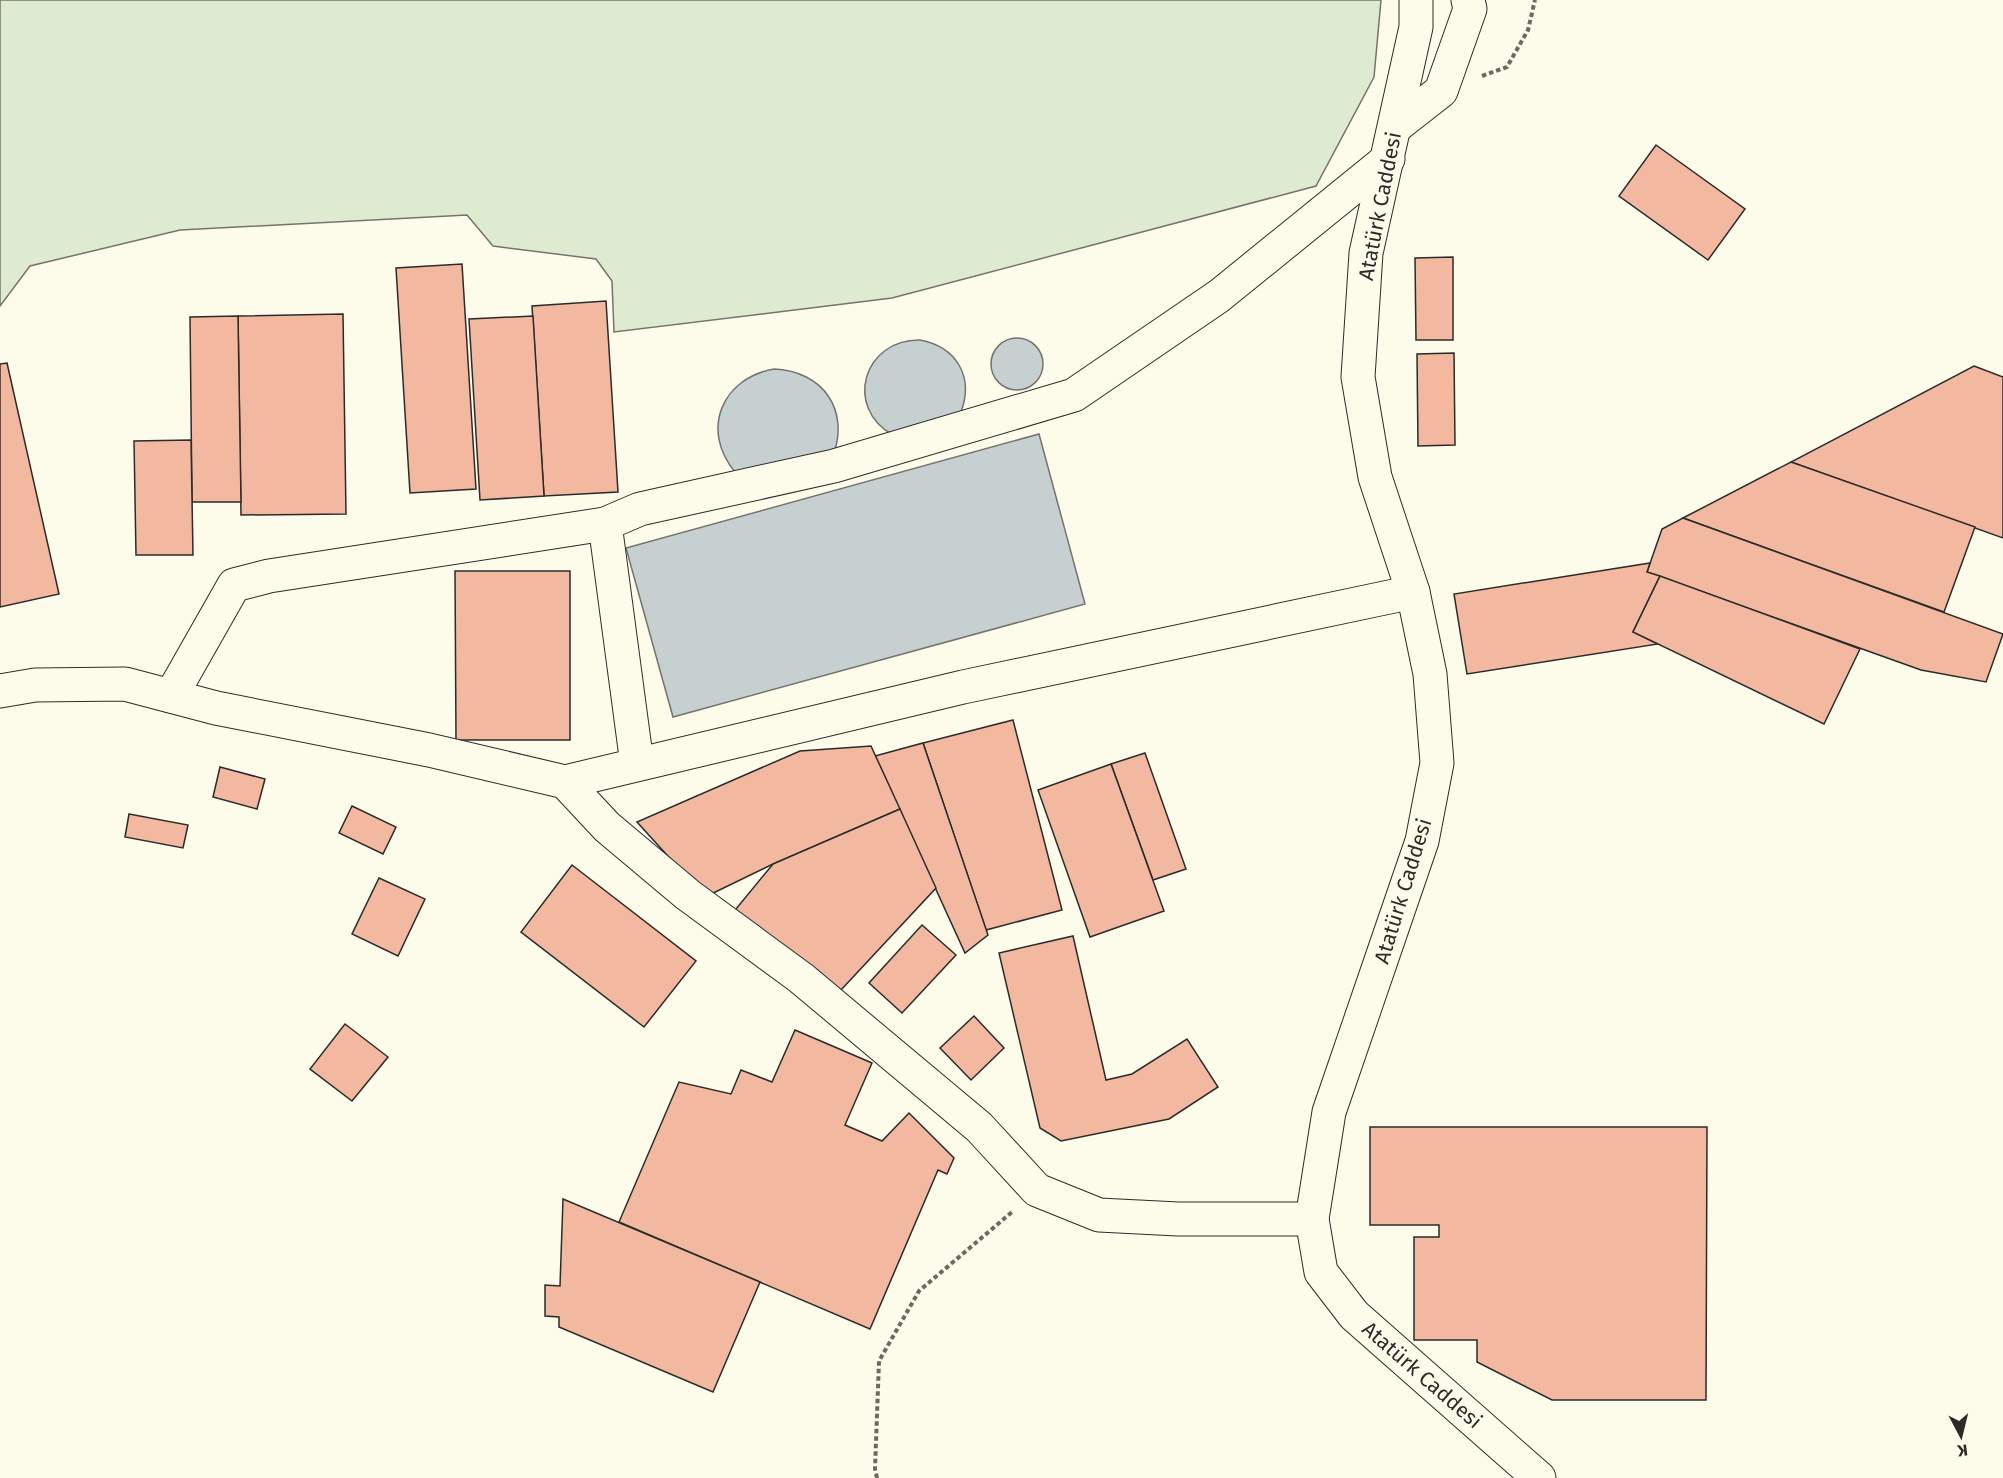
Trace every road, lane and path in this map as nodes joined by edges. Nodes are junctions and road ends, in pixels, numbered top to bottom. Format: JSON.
{"nodes":[{"id":1,"x":1416,"y":0,"type":"edge"},
{"id":2,"x":1468,"y":0,"type":"edge"},
{"id":3,"x":1535,"y":0,"type":"edge"},
{"id":4,"x":1442,"y":91,"type":"junction"},
{"id":5,"x":1395,"y":127,"type":"junction"},
{"id":6,"x":1388,"y":159,"type":"junction"},
{"id":7,"x":605,"y":524,"type":"junction"},
{"id":8,"x":1413,"y":592,"type":"junction"},
{"id":9,"x":0,"y":691,"type":"edge"},
{"id":10,"x":171,"y":696,"type":"junction"},
{"id":11,"x":637,"y":764,"type":"junction"},
{"id":12,"x":565,"y":782,"type":"junction"},
{"id":13,"x":1038,"y":1190,"type":"junction"},
{"id":14,"x":1312,"y":1219,"type":"junction"},
{"id":15,"x":877,"y":1478,"type":"edge"},
{"id":16,"x":1539,"y":1478,"type":"edge"}],
"edges":[{"from":1,"to":5,"type":"street","name":"Atatürk Caddesi"},
{"from":2,"to":4,"type":"street"},
{"from":3,"to":4,"type":"path"},
{"from":4,"to":5,"type":"street"},
{"from":5,"to":6,"type":"street","name":"Atatürk Caddesi"},
{"from":6,"to":7,"type":"street"},
{"from":6,"to":8,"type":"street","name":"Atatürk Caddesi"},
{"from":7,"to":10,"type":"street"},
{"from":7,"to":11,"type":"street"},
{"from":8,"to":11,"type":"street"},
{"from":8,"to":14,"type":"street","name":"Atatürk Caddesi"},
{"from":9,"to":10,"type":"street"},
{"from":10,"to":12,"type":"street"},
{"from":11,"to":12,"type":"street"},
{"from":12,"to":13,"type":"street"},
{"from":13,"to":14,"type":"street"},
{"from":13,"to":15,"type":"path"},
{"from":14,"to":16,"type":"street","name":"Atatürk Caddesi"}]}
